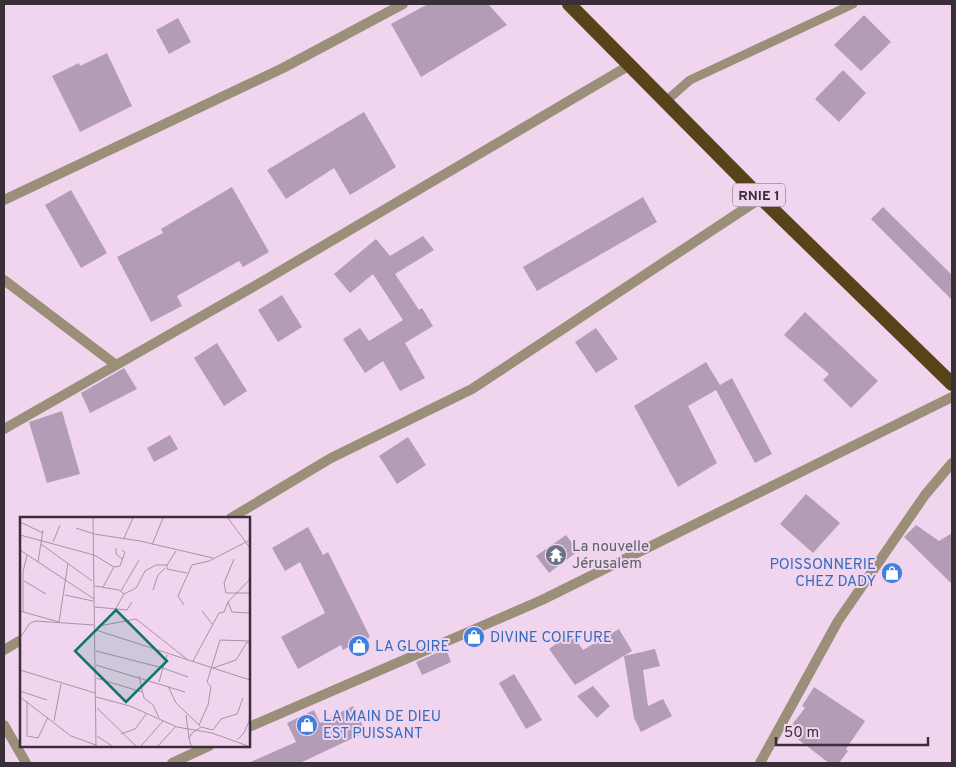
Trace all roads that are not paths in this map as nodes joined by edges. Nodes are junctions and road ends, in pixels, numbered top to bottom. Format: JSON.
{"nodes":[{"id":1,"x":403,"y":4,"type":"edge"},
{"id":2,"x":569,"y":4,"type":"edge"},
{"id":3,"x":853,"y":4,"type":"edge"},
{"id":4,"x":630,"y":65,"type":"junction"},
{"id":5,"x":666,"y":100,"type":"junction"},
{"id":6,"x":761,"y":198,"type":"junction"},
{"id":7,"x":4,"y":200,"type":"edge"},
{"id":8,"x":4,"y":280,"type":"edge"},
{"id":9,"x":116,"y":365,"type":"junction"},
{"id":10,"x":952,"y":384,"type":"edge"},
{"id":11,"x":952,"y":397,"type":"edge"},
{"id":12,"x":4,"y":429,"type":"edge"},
{"id":13,"x":952,"y":463,"type":"edge"},
{"id":14,"x":233,"y":517,"type":"edge"},
{"id":15,"x":20,"y":641,"type":"edge"},
{"id":16,"x":4,"y":650,"type":"edge"},
{"id":17,"x":4,"y":725,"type":"edge"},
{"id":18,"x":250,"y":727,"type":"edge"},
{"id":19,"x":207,"y":747,"type":"edge"},
{"id":20,"x":26,"y":763,"type":"edge"},
{"id":21,"x":172,"y":763,"type":"edge"},
{"id":22,"x":760,"y":763,"type":"edge"}],
"edges":[{"from":1,"to":7,"type":"street"},
{"from":2,"to":4,"type":"highway","number":"RNIE 1"},
{"from":3,"to":5,"type":"lane"},
{"from":4,"to":5,"type":"highway","number":"RNIE 1"},
{"from":4,"to":9,"type":"street"},
{"from":5,"to":6,"type":"highway","number":"RNIE 1"},
{"from":6,"to":10,"type":"highway","number":"RNIE 1"},
{"from":6,"to":14,"type":"street"},
{"from":8,"to":9,"type":"street"},
{"from":9,"to":12,"type":"street"},
{"from":11,"to":18,"type":"street"},
{"from":13,"to":22,"type":"street"},
{"from":15,"to":16,"type":"street"},
{"from":17,"to":20,"type":"street"},
{"from":19,"to":21,"type":"street"}]}
